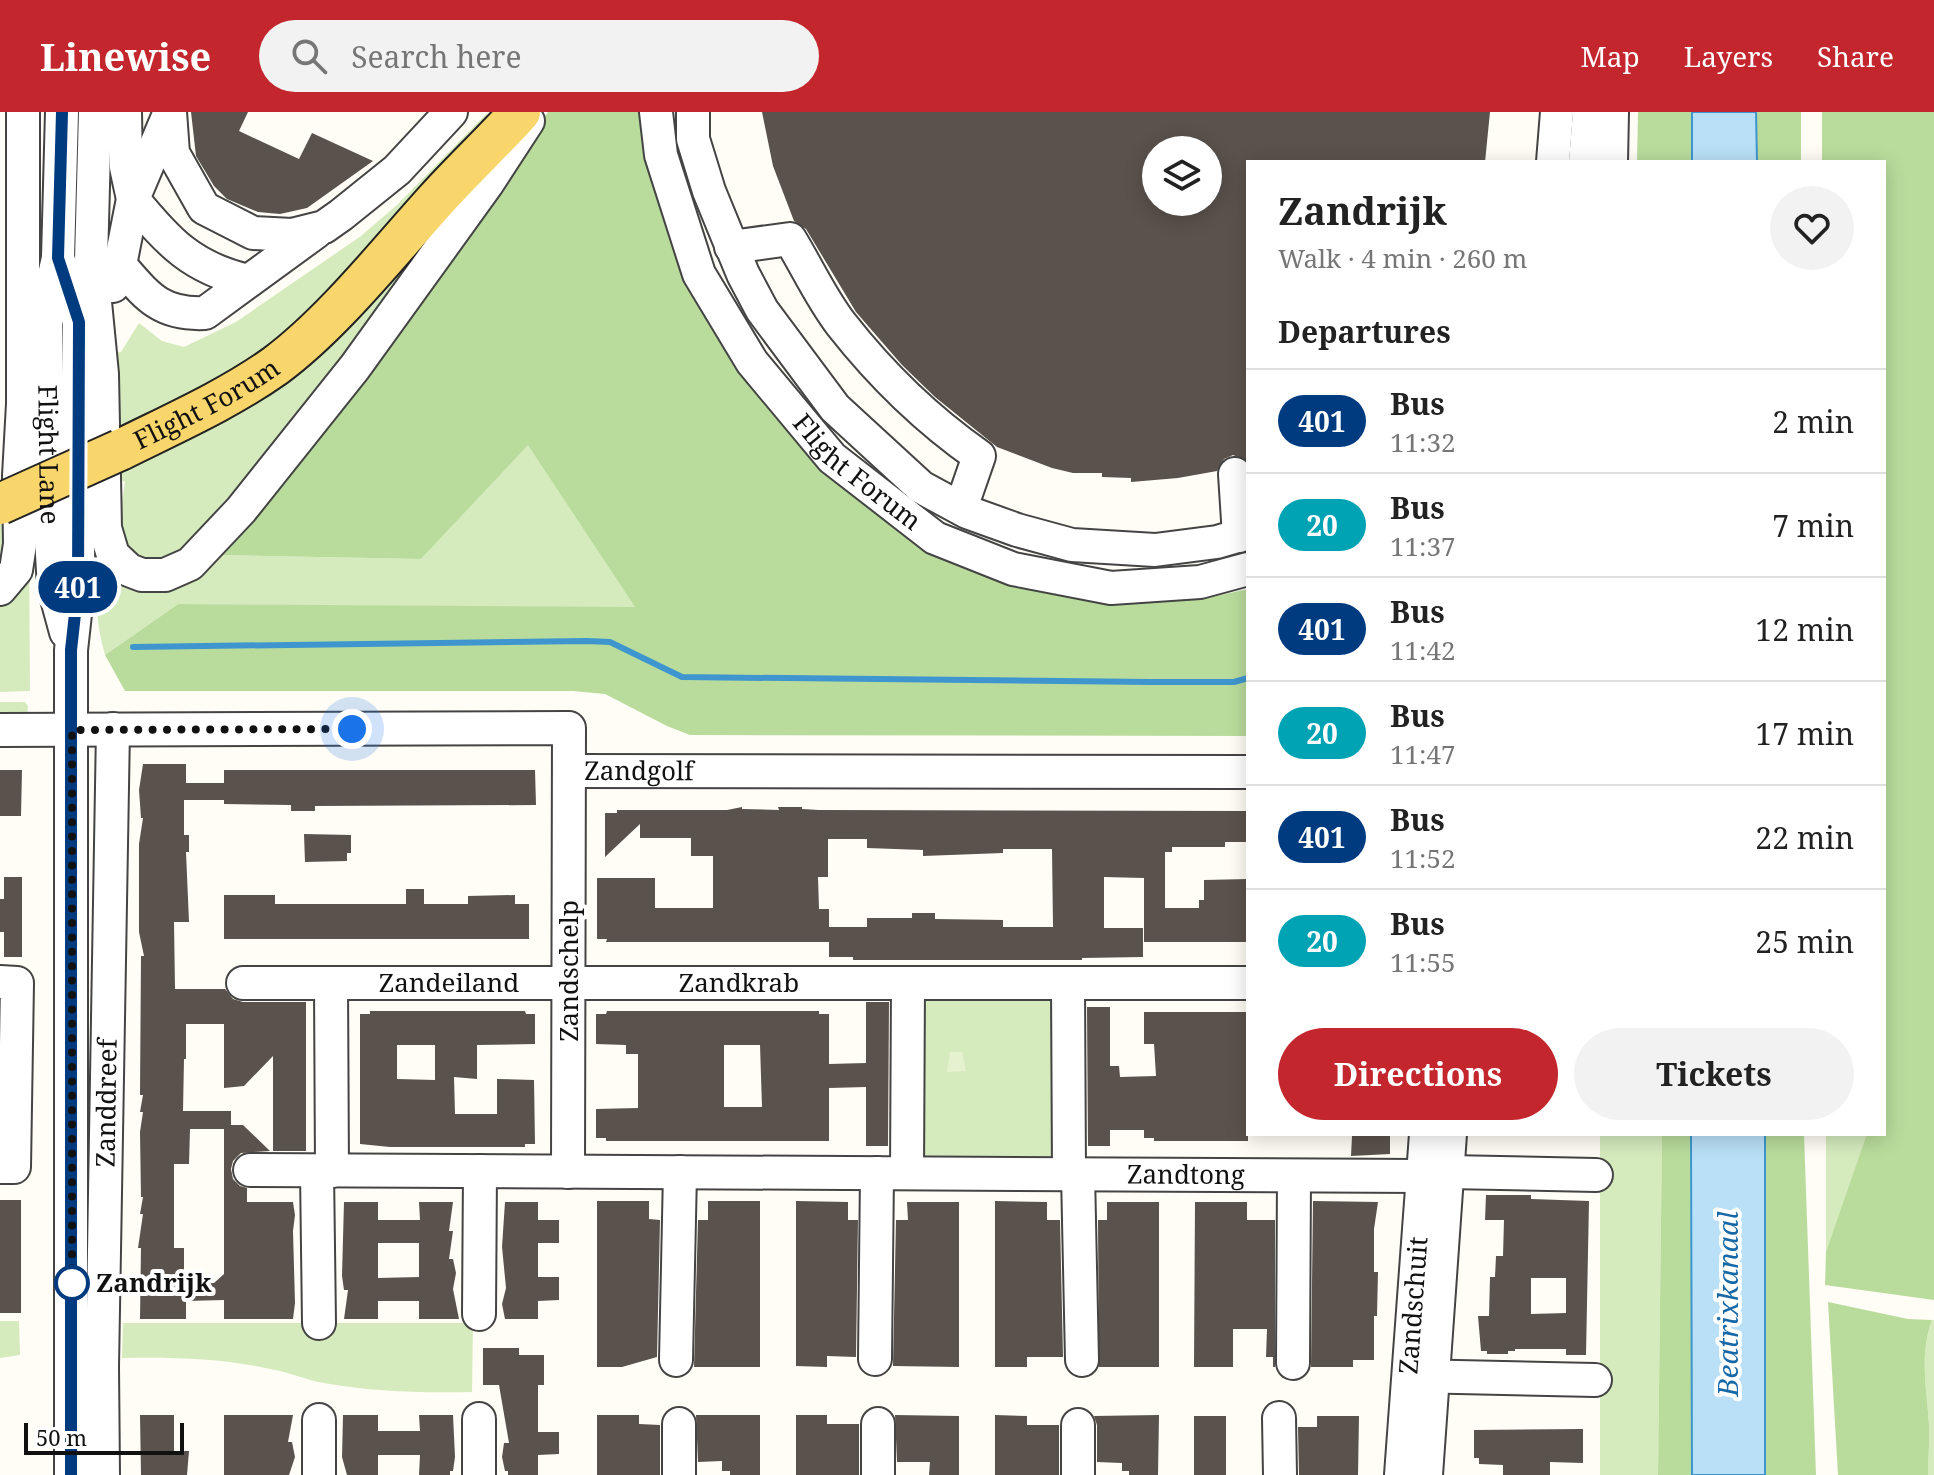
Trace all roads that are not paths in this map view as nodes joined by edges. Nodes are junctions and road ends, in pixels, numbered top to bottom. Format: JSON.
{"nodes":[{"id":1,"x":23,"y":112,"type":"edge"},
{"id":2,"x":62,"y":112,"type":"edge"},
{"id":3,"x":95,"y":112,"type":"edge"},
{"id":4,"x":125,"y":112,"type":"edge"},
{"id":5,"x":170,"y":112,"type":"edge"},
{"id":6,"x":451,"y":112,"type":"edge"},
{"id":7,"x":492,"y":112,"type":"edge"},
{"id":8,"x":520,"y":112,"type":"edge"},
{"id":9,"x":534,"y":112,"type":"edge"},
{"id":10,"x":656,"y":112,"type":"edge"},
{"id":11,"x":693,"y":112,"type":"edge"},
{"id":12,"x":1557,"y":112,"type":"edge"},
{"id":13,"x":1589,"y":112,"type":"edge"},
{"id":14,"x":1612,"y":112,"type":"edge"},
{"id":15,"x":1553,"y":160,"type":"edge"},
{"id":16,"x":1585,"y":160,"type":"edge"},
{"id":17,"x":1611,"y":160,"type":"edge"},
{"id":18,"x":467,"y":165,"type":"junction"},
{"id":19,"x":133,"y":199,"type":"junction"},
{"id":20,"x":324,"y":227,"type":"junction"},
{"id":21,"x":731,"y":247,"type":"junction"},
{"id":22,"x":120,"y":265,"type":"junction"},
{"id":23,"x":248,"y":281,"type":"junction"},
{"id":24,"x":704,"y":282,"type":"junction"},
{"id":25,"x":0,"y":304,"type":"edge"},
{"id":26,"x":762,"y":310,"type":"junction"},
{"id":27,"x":99,"y":341,"type":"junction"},
{"id":28,"x":755,"y":365,"type":"junction"},
{"id":29,"x":23,"y":404,"type":"junction"},
{"id":30,"x":1235,"y":474,"type":"dead end"},
{"id":31,"x":0,"y":504,"type":"edge"},
{"id":32,"x":961,"y":508,"type":"junction"},
{"id":33,"x":1243,"y":534,"type":"edge"},
{"id":34,"x":1246,"y":570,"type":"edge"},
{"id":35,"x":0,"y":589,"type":"edge"},
{"id":36,"x":113,"y":729,"type":"junction"},
{"id":37,"x":0,"y":730,"type":"edge"},
{"id":38,"x":72,"y":730,"type":"junction"},
{"id":39,"x":569,"y":771,"type":"junction"},
{"id":40,"x":1246,"y":772,"type":"edge"},
{"id":41,"x":8,"y":982,"type":"edge"},
{"id":42,"x":243,"y":983,"type":"dead end"},
{"id":43,"x":331,"y":983,"type":"junction"},
{"id":44,"x":569,"y":983,"type":"junction"},
{"id":45,"x":908,"y":983,"type":"junction"},
{"id":46,"x":1068,"y":983,"type":"junction"},
{"id":47,"x":1246,"y":983,"type":"edge"},
{"id":48,"x":1426,"y":1136,"type":"edge"},
{"id":49,"x":1449,"y":1136,"type":"edge"},
{"id":50,"x":0,"y":1167,"type":"edge"},
{"id":51,"x":250,"y":1170,"type":"dead end"},
{"id":52,"x":324,"y":1171,"type":"junction"},
{"id":53,"x":480,"y":1171,"type":"junction"},
{"id":54,"x":568,"y":1172,"type":"junction"},
{"id":55,"x":680,"y":1172,"type":"junction"},
{"id":56,"x":892,"y":1173,"type":"junction"},
{"id":57,"x":1074,"y":1174,"type":"junction"},
{"id":58,"x":1435,"y":1174,"type":"junction"},
{"id":59,"x":1596,"y":1175,"type":"dead end"},
{"id":60,"x":1294,"y":1176,"type":"junction"},
{"id":61,"x":479,"y":1314,"type":"dead end"},
{"id":62,"x":319,"y":1323,"type":"dead end"},
{"id":63,"x":875,"y":1359,"type":"dead end"},
{"id":64,"x":676,"y":1360,"type":"dead end"},
{"id":65,"x":1082,"y":1360,"type":"dead end"},
{"id":66,"x":1293,"y":1363,"type":"dead end"},
{"id":67,"x":1421,"y":1376,"type":"junction"},
{"id":68,"x":1595,"y":1380,"type":"dead end"},
{"id":69,"x":1279,"y":1418,"type":"dead end"},
{"id":70,"x":479,"y":1419,"type":"dead end"},
{"id":71,"x":319,"y":1420,"type":"dead end"},
{"id":72,"x":679,"y":1424,"type":"dead end"},
{"id":73,"x":878,"y":1424,"type":"dead end"},
{"id":74,"x":1078,"y":1425,"type":"dead end"},
{"id":75,"x":71,"y":1475,"type":"edge"},
{"id":76,"x":103,"y":1475,"type":"edge"},
{"id":77,"x":319,"y":1475,"type":"edge"},
{"id":78,"x":479,"y":1475,"type":"edge"},
{"id":79,"x":679,"y":1475,"type":"edge"},
{"id":80,"x":878,"y":1475,"type":"edge"},
{"id":81,"x":1078,"y":1475,"type":"edge"},
{"id":82,"x":1280,"y":1475,"type":"edge"},
{"id":83,"x":1401,"y":1475,"type":"edge"},
{"id":84,"x":1426,"y":1475,"type":"edge"}],
"edges":[{"from":1,"to":29,"type":"street"},
{"from":2,"to":38,"type":"street","name":"Flight Lane"},
{"from":3,"to":27,"type":"street","name":"Flight Forum"},
{"from":4,"to":19,"type":"street"},
{"from":5,"to":19,"type":"street"},
{"from":5,"to":20,"type":"street"},
{"from":6,"to":20,"type":"street"},
{"from":7,"to":18,"type":"street","name":"Flight Forum"},
{"from":8,"to":18,"type":"main road","name":"Flight Forum"},
{"from":9,"to":27,"type":"street","name":"Flight Forum"},
{"from":10,"to":24,"type":"street","name":"Flight Forum"},
{"from":11,"to":21,"type":"street","name":"Flight Forum"},
{"from":12,"to":15,"type":"street"},
{"from":13,"to":16,"type":"street"},
{"from":14,"to":17,"type":"street"},
{"from":18,"to":31,"type":"main road","name":"Flight Forum","bridge":true},
{"from":19,"to":22,"type":"street"},
{"from":19,"to":23,"type":"street"},
{"from":20,"to":23,"type":"street"},
{"from":21,"to":26,"type":"street","name":"Flight Forum"},
{"from":21,"to":32,"type":"street"},
{"from":22,"to":23,"type":"street"},
{"from":22,"to":27,"type":"street"},
{"from":24,"to":26,"type":"street"},
{"from":24,"to":28,"type":"street","name":"Flight Forum"},
{"from":25,"to":29,"type":"street"},
{"from":26,"to":28,"type":"street"},
{"from":26,"to":32,"type":"street","name":"Flight Forum"},
{"from":28,"to":34,"type":"street","name":"Flight Forum"},
{"from":29,"to":35,"type":"street"},
{"from":30,"to":33,"type":"street"},
{"from":32,"to":33,"type":"street","name":"Flight Forum"},
{"from":36,"to":38,"type":"street","name":"Zandgolf"},
{"from":36,"to":39,"type":"street","name":"Zandgolf"},
{"from":36,"to":76,"type":"street","name":"Zanddreef"},
{"from":37,"to":38,"type":"street","name":"Zandgolf"},
{"from":38,"to":75,"type":"street","name":"Zanddreef"},
{"from":39,"to":40,"type":"street","name":"Zandgolf"},
{"from":39,"to":44,"type":"street","name":"Zandschelp"},
{"from":41,"to":50,"type":"street"},
{"from":42,"to":43,"type":"street","name":"Zandeiland"},
{"from":43,"to":44,"type":"street","name":"Zandeiland"},
{"from":43,"to":52,"type":"street"},
{"from":44,"to":45,"type":"street","name":"Zandkrab"},
{"from":44,"to":54,"type":"street","name":"Zandschelp"},
{"from":45,"to":46,"type":"street","name":"Zandkrab"},
{"from":45,"to":56,"type":"street"},
{"from":46,"to":47,"type":"street","name":"Zandkrab"},
{"from":46,"to":57,"type":"street"},
{"from":48,"to":58,"type":"street","name":"Zandschuit"},
{"from":49,"to":58,"type":"street","name":"Zandschuit"},
{"from":51,"to":52,"type":"street"},
{"from":52,"to":53,"type":"street"},
{"from":52,"to":62,"type":"street"},
{"from":53,"to":54,"type":"street"},
{"from":53,"to":61,"type":"street"},
{"from":54,"to":55,"type":"street","name":"Zandtong"},
{"from":55,"to":56,"type":"street","name":"Zandtong"},
{"from":55,"to":64,"type":"street"},
{"from":56,"to":57,"type":"street","name":"Zandtong"},
{"from":56,"to":63,"type":"street"},
{"from":57,"to":60,"type":"street","name":"Zandtong"},
{"from":57,"to":65,"type":"street"},
{"from":58,"to":59,"type":"street","name":"Zandtong"},
{"from":58,"to":60,"type":"street","name":"Zandtong"},
{"from":58,"to":67,"type":"street","name":"Zandschuit"},
{"from":60,"to":66,"type":"street"},
{"from":67,"to":68,"type":"street"},
{"from":67,"to":83,"type":"street","name":"Zandschuit"},
{"from":67,"to":84,"type":"street","name":"Zandschuit"},
{"from":69,"to":82,"type":"street"},
{"from":70,"to":78,"type":"street"},
{"from":71,"to":77,"type":"street"},
{"from":72,"to":79,"type":"street"},
{"from":73,"to":80,"type":"street"},
{"from":74,"to":81,"type":"street"}]}
